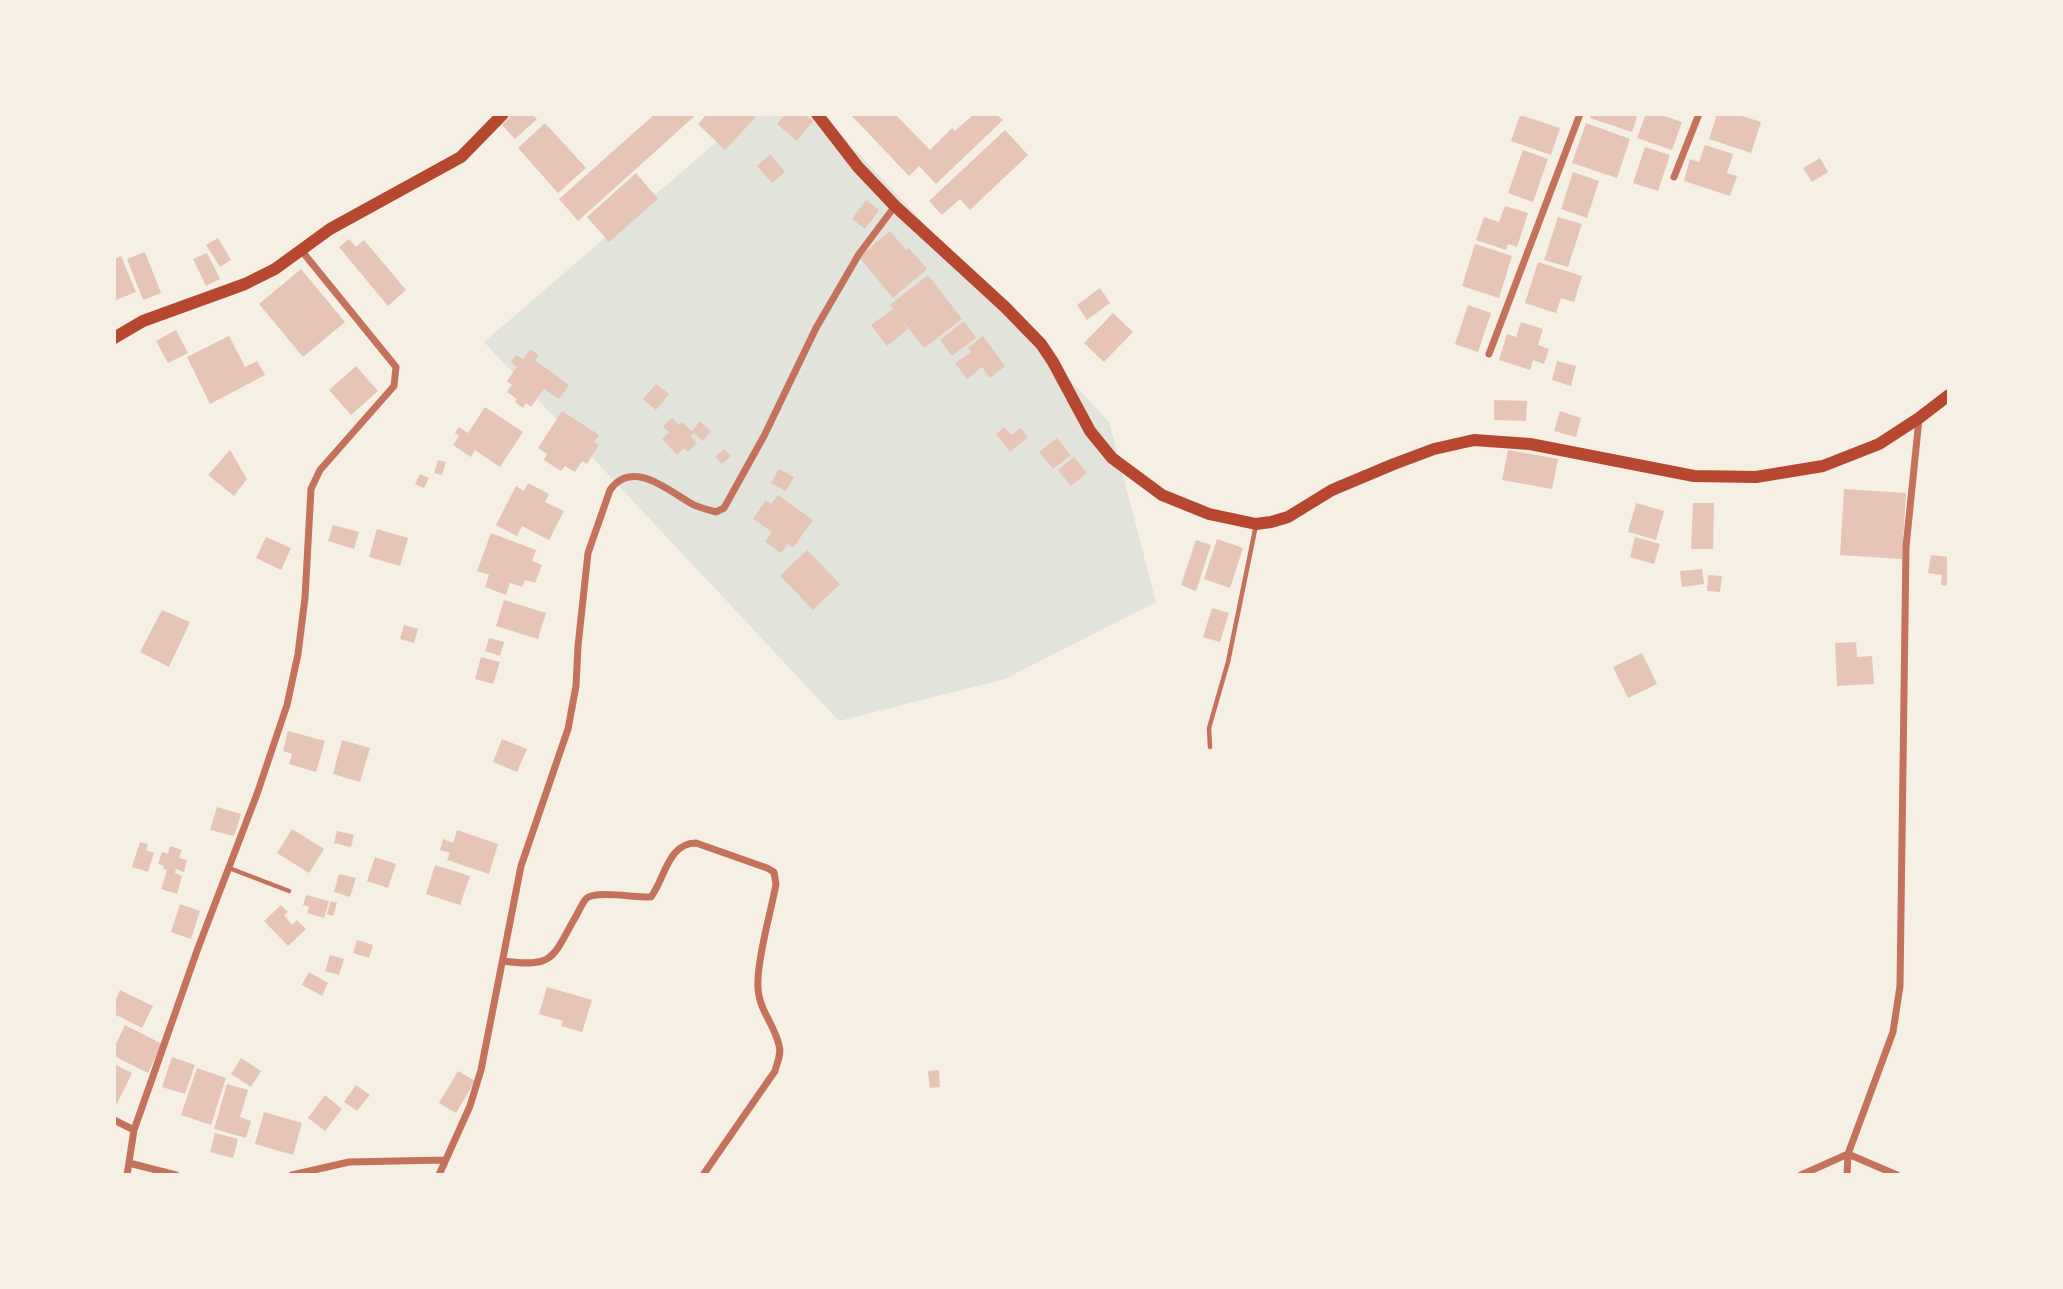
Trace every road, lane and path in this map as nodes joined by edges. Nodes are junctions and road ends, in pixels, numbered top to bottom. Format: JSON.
{"nodes":[{"id":1,"x":503,"y":114,"type":"edge"},
{"id":2,"x":817,"y":114,"type":"edge"},
{"id":3,"x":1580,"y":114,"type":"edge"},
{"id":4,"x":1699,"y":114,"type":"edge"},
{"id":5,"x":1674,"y":177,"type":"dead end"},
{"id":6,"x":895,"y":206,"type":"junction"},
{"id":7,"x":301,"y":250,"type":"junction"},
{"id":8,"x":114,"y":338,"type":"edge"},
{"id":9,"x":1489,"y":354,"type":"dead end"},
{"id":10,"x":1949,"y":395,"type":"edge"},
{"id":11,"x":1919,"y":418,"type":"junction"},
{"id":12,"x":1256,"y":524,"type":"junction"},
{"id":13,"x":1210,"y":747,"type":"dead end"},
{"id":14,"x":229,"y":868,"type":"junction"},
{"id":15,"x":289,"y":891,"type":"dead end"},
{"id":16,"x":503,"y":961,"type":"junction"},
{"id":17,"x":114,"y":1120,"type":"edge"},
{"id":18,"x":134,"y":1130,"type":"junction"},
{"id":19,"x":1848,"y":1154,"type":"junction"},
{"id":20,"x":445,"y":1160,"type":"junction"},
{"id":21,"x":129,"y":1163,"type":"junction"},
{"id":22,"x":127,"y":1175,"type":"edge"},
{"id":23,"x":176,"y":1175,"type":"edge"},
{"id":24,"x":292,"y":1175,"type":"edge"},
{"id":25,"x":439,"y":1175,"type":"edge"},
{"id":26,"x":703,"y":1175,"type":"edge"},
{"id":27,"x":1801,"y":1175,"type":"edge"},
{"id":28,"x":1847,"y":1175,"type":"edge"},
{"id":29,"x":1897,"y":1175,"type":"edge"}],
"edges":[{"from":1,"to":7,"type":"main road"},
{"from":2,"to":6,"type":"main road"},
{"from":3,"to":9,"type":"street"},
{"from":4,"to":5,"type":"street"},
{"from":6,"to":12,"type":"main road"},
{"from":6,"to":16,"type":"street"},
{"from":7,"to":8,"type":"main road"},
{"from":7,"to":14,"type":"street"},
{"from":10,"to":11,"type":"main road"},
{"from":11,"to":12,"type":"main road"},
{"from":11,"to":19,"type":"street"},
{"from":12,"to":13,"type":"lane"},
{"from":14,"to":15,"type":"lane"},
{"from":14,"to":18,"type":"street"},
{"from":16,"to":20,"type":"street"},
{"from":16,"to":26,"type":"street"},
{"from":17,"to":18,"type":"street"},
{"from":18,"to":21,"type":"street"},
{"from":19,"to":27,"type":"street"},
{"from":19,"to":28,"type":"street"},
{"from":19,"to":29,"type":"street"},
{"from":20,"to":24,"type":"street"},
{"from":20,"to":25,"type":"street"},
{"from":21,"to":22,"type":"street"},
{"from":21,"to":23,"type":"street"}]}
